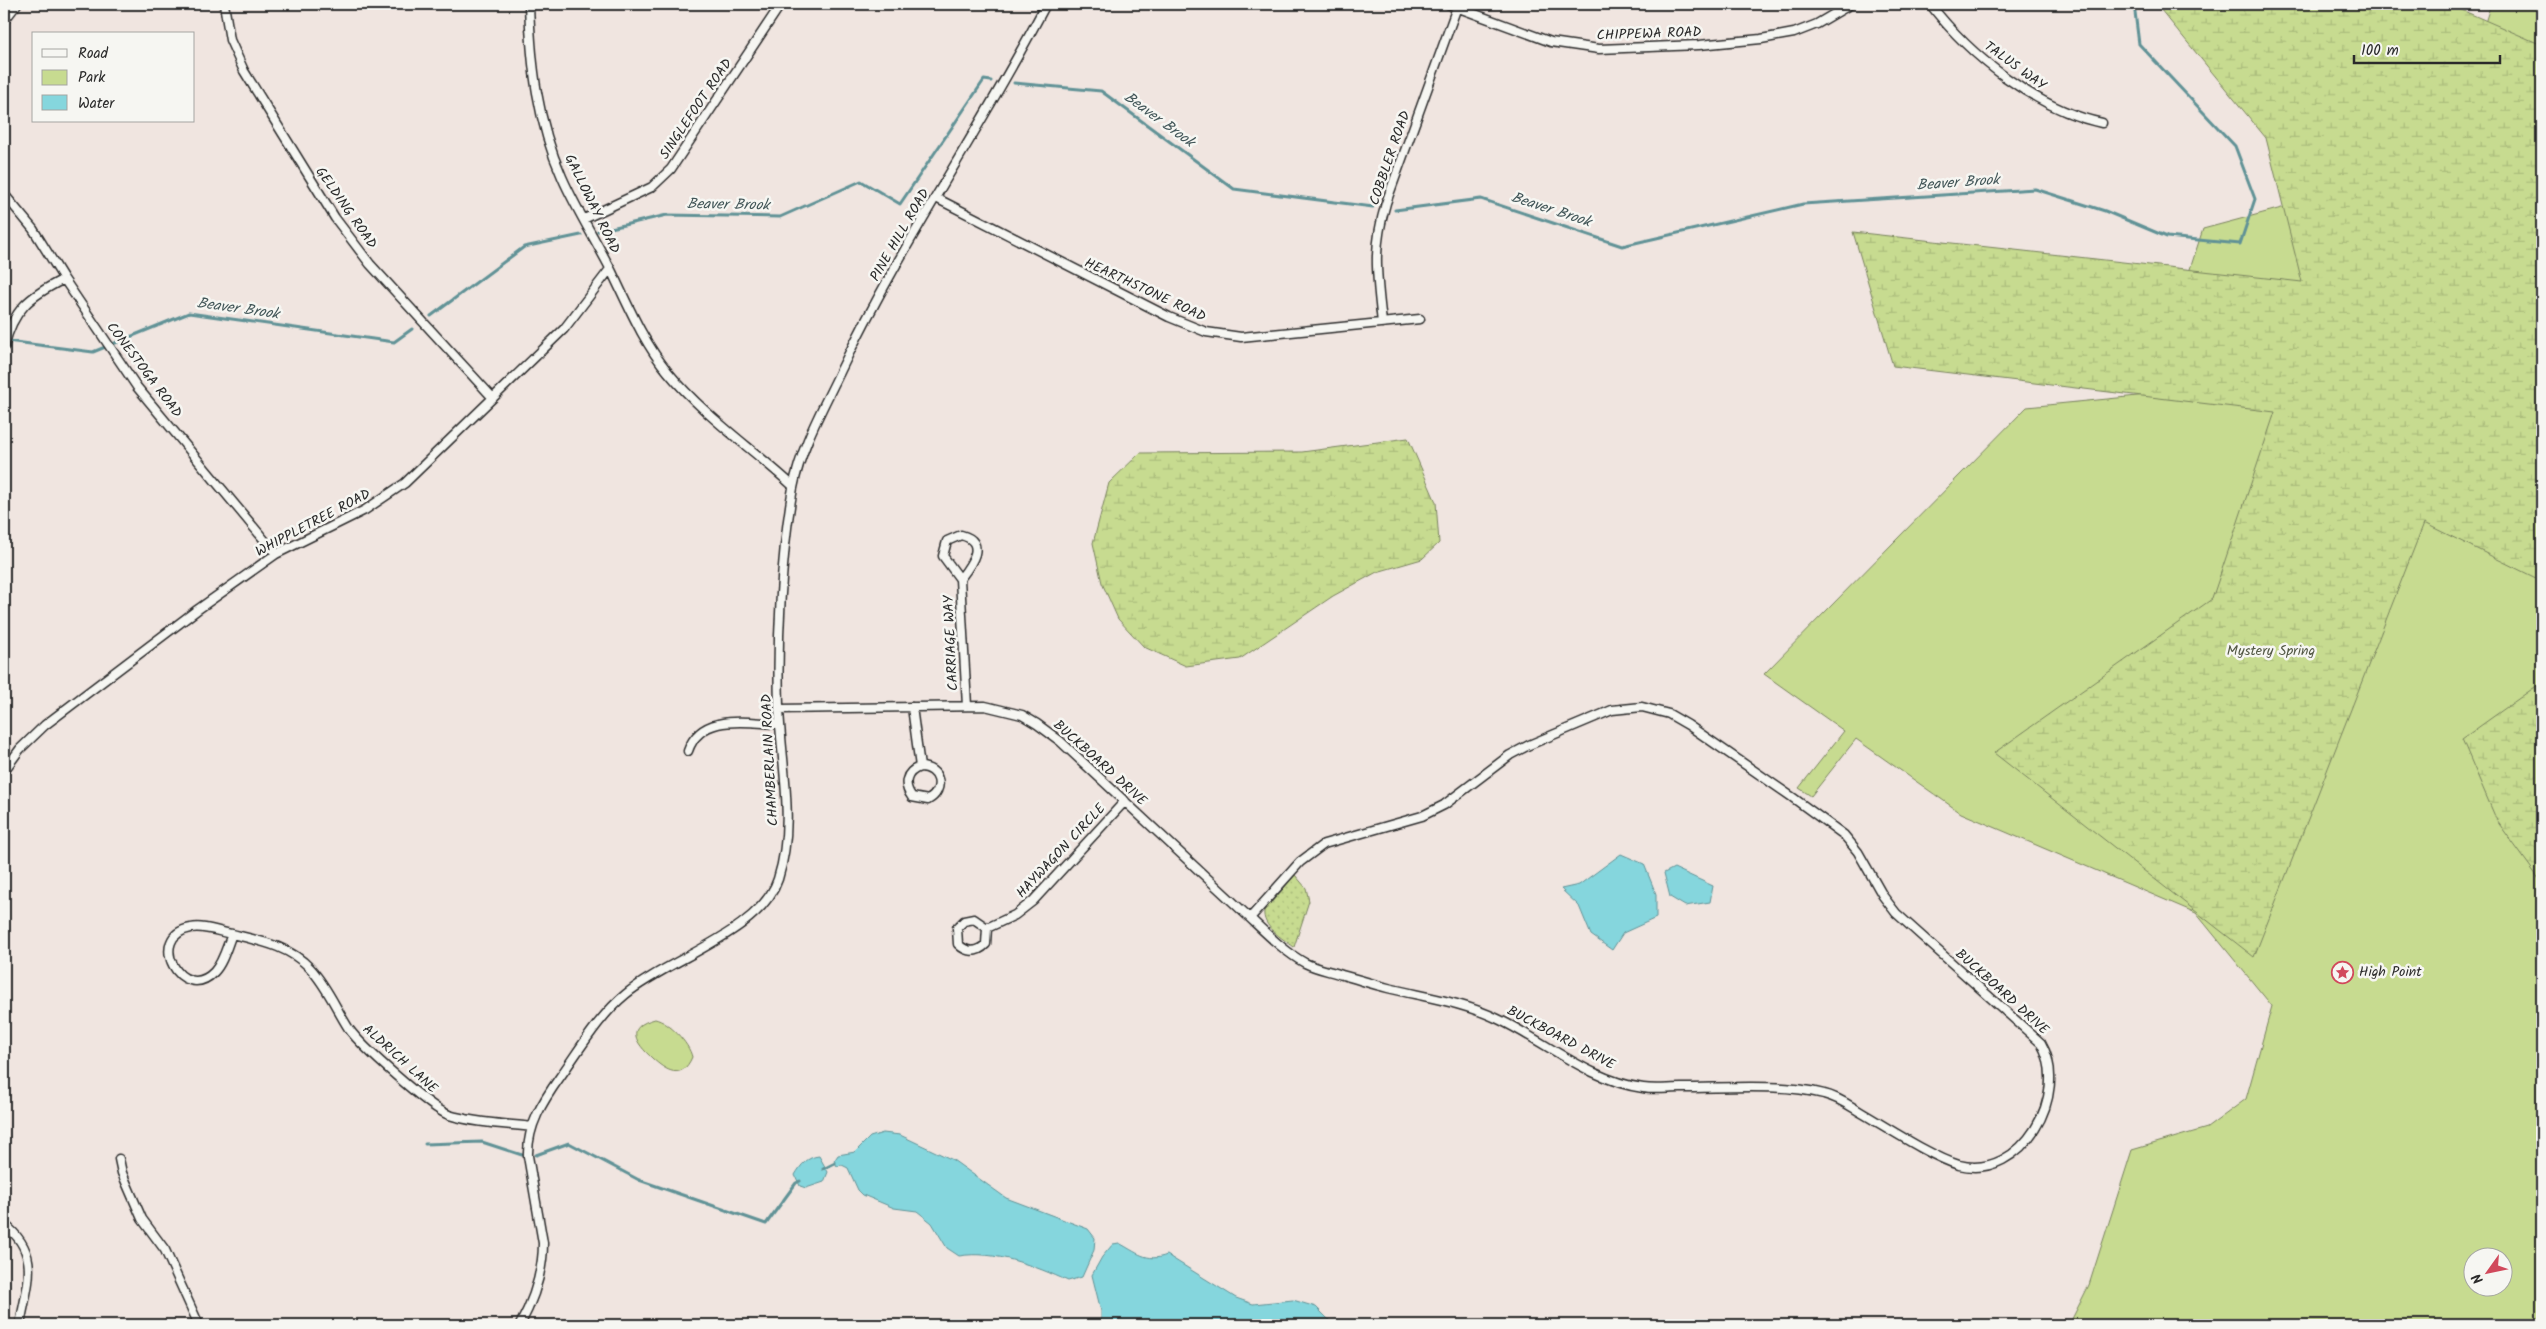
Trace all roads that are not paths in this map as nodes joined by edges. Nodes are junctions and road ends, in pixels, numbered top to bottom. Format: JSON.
{"nodes":[{"id":1,"x":17,"y":4,"type":"edge"},
{"id":2,"x":224,"y":4,"type":"edge"},
{"id":3,"x":530,"y":4,"type":"edge"},
{"id":4,"x":781,"y":4,"type":"edge"},
{"id":5,"x":1046,"y":4,"type":"edge"},
{"id":6,"x":1448,"y":4,"type":"edge"},
{"id":7,"x":1851,"y":4,"type":"edge"},
{"id":8,"x":1930,"y":4,"type":"edge"},
{"id":9,"x":1457,"y":7,"type":"junction"},
{"id":10,"x":4,"y":21,"type":"edge"},
{"id":11,"x":2102,"y":123,"type":"dead end"},
{"id":12,"x":4,"y":194,"type":"edge"},
{"id":13,"x":936,"y":198,"type":"junction"},
{"id":14,"x":584,"y":220,"type":"junction"},
{"id":15,"x":610,"y":269,"type":"junction"},
{"id":16,"x":64,"y":279,"type":"junction"},
{"id":17,"x":1420,"y":319,"type":"dead end"},
{"id":18,"x":1382,"y":323,"type":"junction"},
{"id":19,"x":4,"y":347,"type":"edge"},
{"id":20,"x":494,"y":398,"type":"junction"},
{"id":21,"x":793,"y":486,"type":"junction"},
{"id":22,"x":276,"y":554,"type":"junction"},
{"id":23,"x":960,"y":579,"type":"junction"},
{"id":24,"x":968,"y":706,"type":"junction"},
{"id":25,"x":912,"y":707,"type":"junction"},
{"id":26,"x":779,"y":709,"type":"junction"},
{"id":27,"x":780,"y":724,"type":"junction"},
{"id":28,"x":688,"y":751,"type":"dead end"},
{"id":29,"x":920,"y":767,"type":"junction"},
{"id":30,"x":4,"y":771,"type":"edge"},
{"id":31,"x":1125,"y":801,"type":"junction"},
{"id":32,"x":1250,"y":918,"type":"junction"},
{"id":33,"x":987,"y":928,"type":"junction"},
{"id":34,"x":232,"y":934,"type":"junction"},
{"id":35,"x":532,"y":1127,"type":"junction"},
{"id":36,"x":119,"y":1158,"type":"dead end"},
{"id":37,"x":4,"y":1224,"type":"edge"},
{"id":38,"x":20,"y":1325,"type":"edge"},
{"id":39,"x":199,"y":1325,"type":"edge"},
{"id":40,"x":520,"y":1325,"type":"edge"}],
"edges":[{"from":1,"to":10,"type":"street"},
{"from":2,"to":20,"type":"street","name":"GELDING ROAD"},
{"from":3,"to":14,"type":"street","name":"GALLOWAY ROAD"},
{"from":4,"to":14,"type":"street","name":"SINGLEFOOT ROAD"},
{"from":5,"to":13,"type":"street","name":"PINE HILL ROAD"},
{"from":6,"to":9,"type":"street","name":"CHIPPEWA ROAD"},
{"from":7,"to":9,"type":"street","name":"CHIPPEWA ROAD"},
{"from":8,"to":11,"type":"street","name":"TALUS WAY"},
{"from":9,"to":18,"type":"street","name":"COBBLER ROAD"},
{"from":12,"to":16,"type":"street","name":"CONESTOGA ROAD"},
{"from":13,"to":18,"type":"street","name":"HEARTHSTONE ROAD"},
{"from":13,"to":21,"type":"street","name":"PINE HILL ROAD"},
{"from":14,"to":15,"type":"street","name":"GALLOWAY ROAD"},
{"from":15,"to":20,"type":"street","name":"WHIPPLETREE ROAD"},
{"from":15,"to":21,"type":"street","name":"GALLOWAY ROAD"},
{"from":16,"to":19,"type":"street"},
{"from":16,"to":22,"type":"street","name":"CONESTOGA ROAD"},
{"from":17,"to":18,"type":"street","name":"HEARTHSTONE ROAD"},
{"from":20,"to":22,"type":"street","name":"WHIPPLETREE ROAD"},
{"from":21,"to":26,"type":"street","name":"CHAMBERLAIN ROAD"},
{"from":22,"to":30,"type":"street","name":"WHIPPLETREE ROAD"},
{"from":23,"to":23,"type":"street","name":"CARRIAGE WAY"},
{"from":23,"to":24,"type":"street","name":"CARRIAGE WAY"},
{"from":24,"to":25,"type":"street","name":"BUCKBOARD DRIVE"},
{"from":24,"to":31,"type":"street","name":"BUCKBOARD DRIVE"},
{"from":25,"to":26,"type":"street","name":"BUCKBOARD DRIVE"},
{"from":25,"to":29,"type":"street"},
{"from":26,"to":27,"type":"street","name":"CHAMBERLAIN ROAD"},
{"from":27,"to":28,"type":"street"},
{"from":27,"to":35,"type":"street","name":"CHAMBERLAIN ROAD"},
{"from":29,"to":29,"type":"street"},
{"from":31,"to":32,"type":"street","name":"BUCKBOARD DRIVE"},
{"from":31,"to":33,"type":"street","name":"HAYWAGON CIRCLE"},
{"from":32,"to":32,"type":"street","name":"BUCKBOARD DRIVE"},
{"from":33,"to":33,"type":"street"},
{"from":34,"to":34,"type":"street","name":"ALDRICH LANE"},
{"from":34,"to":35,"type":"street","name":"ALDRICH LANE"},
{"from":35,"to":40,"type":"street","name":"CHAMBERLAIN ROAD"},
{"from":36,"to":39,"type":"street"},
{"from":37,"to":38,"type":"street"}]}
